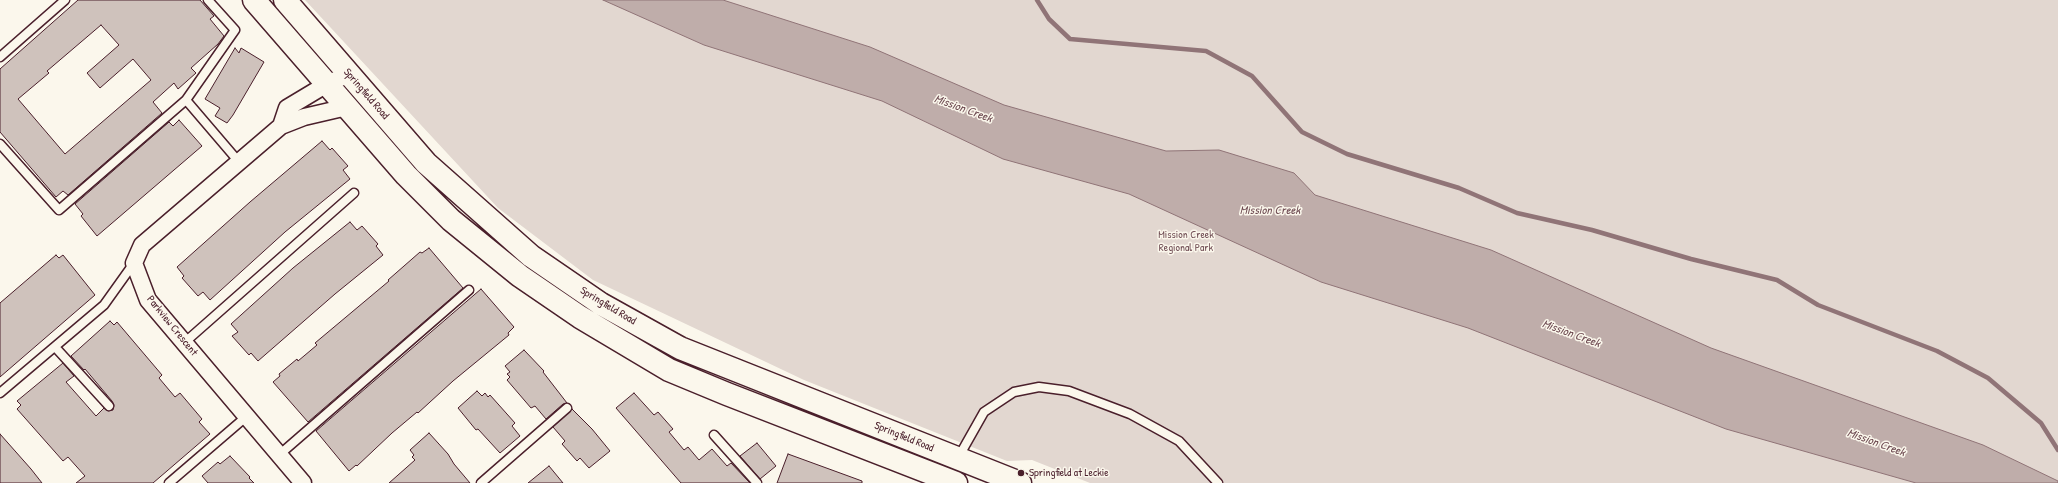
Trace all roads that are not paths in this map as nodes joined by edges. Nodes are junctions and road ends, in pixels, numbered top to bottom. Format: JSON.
{"nodes":[{"id":1,"x":65,"y":0,"type":"edge"},
{"id":2,"x":208,"y":0,"type":"edge"},
{"id":3,"x":254,"y":0,"type":"edge"},
{"id":4,"x":285,"y":0,"type":"edge"},
{"id":5,"x":0,"y":57,"type":"edge"},
{"id":6,"x":349,"y":74,"type":"junction"},
{"id":7,"x":327,"y":84,"type":"junction"},
{"id":8,"x":186,"y":100,"type":"junction"},
{"id":9,"x":347,"y":107,"type":"junction"},
{"id":10,"x":281,"y":126,"type":"junction"},
{"id":11,"x":0,"y":144,"type":"edge"},
{"id":12,"x":240,"y":162,"type":"junction"},
{"id":13,"x":354,"y":193,"type":"dead end"},
{"id":14,"x":134,"y":263,"type":"junction"},
{"id":15,"x":469,"y":290,"type":"dead end"},
{"id":16,"x":184,"y":343,"type":"junction"},
{"id":17,"x":55,"y":347,"type":"junction"},
{"id":18,"x":0,"y":393,"type":"edge"},
{"id":19,"x":109,"y":406,"type":"dead end"},
{"id":20,"x":568,"y":408,"type":"dead end"},
{"id":21,"x":247,"y":416,"type":"junction"},
{"id":22,"x":714,"y":435,"type":"dead end"},
{"id":23,"x":279,"y":455,"type":"junction"},
{"id":24,"x":958,"y":458,"type":"junction"},
{"id":25,"x":173,"y":482,"type":"edge"},
{"id":26,"x":952,"y":482,"type":"edge"},
{"id":27,"x":303,"y":483,"type":"edge"},
{"id":28,"x":481,"y":483,"type":"edge"},
{"id":29,"x":757,"y":483,"type":"edge"},
{"id":30,"x":1020,"y":483,"type":"edge"},
{"id":31,"x":1218,"y":483,"type":"edge"}],
"edges":[{"from":1,"to":5,"type":"lane"},
{"from":2,"to":8,"type":"lane"},
{"from":3,"to":7,"type":"main road","name":"Springfield Road"},
{"from":4,"to":6,"type":"main road","name":"Springfield Road"},
{"from":6,"to":7,"type":"street"},
{"from":6,"to":24,"type":"main road","name":"Springfield Road"},
{"from":7,"to":9,"type":"main road","name":"Springfield Road"},
{"from":7,"to":10,"type":"street"},
{"from":8,"to":11,"type":"lane"},
{"from":8,"to":12,"type":"lane"},
{"from":9,"to":10,"type":"street"},
{"from":9,"to":26,"type":"main road","name":"Springfield Road"},
{"from":10,"to":12,"type":"street"},
{"from":12,"to":14,"type":"street"},
{"from":13,"to":16,"type":"lane"},
{"from":14,"to":16,"type":"street","name":"Parkview Crescent"},
{"from":14,"to":17,"type":"lane"},
{"from":15,"to":23,"type":"lane"},
{"from":16,"to":21,"type":"street","name":"Parkview Crescent"},
{"from":17,"to":18,"type":"lane"},
{"from":17,"to":19,"type":"lane"},
{"from":20,"to":28,"type":"lane"},
{"from":21,"to":23,"type":"street","name":"Parkview Crescent"},
{"from":21,"to":25,"type":"lane"},
{"from":22,"to":29,"type":"lane"},
{"from":23,"to":27,"type":"street","name":"Parkview Crescent"},
{"from":24,"to":26,"type":"main road"},
{"from":24,"to":30,"type":"main road","name":"Springfield Road"},
{"from":24,"to":31,"type":"lane"}]}
